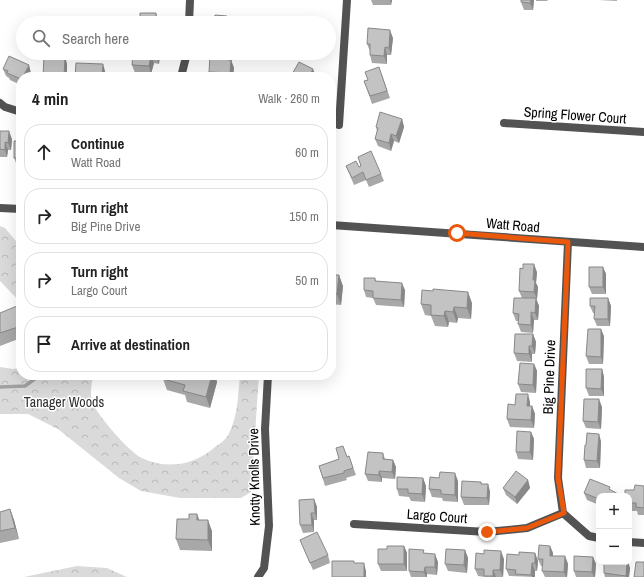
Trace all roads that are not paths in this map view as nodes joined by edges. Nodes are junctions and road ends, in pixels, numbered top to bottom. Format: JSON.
{"nodes":[{"id":1,"x":190,"y":0,"type":"edge"},
{"id":2,"x":347,"y":0,"type":"edge"},
{"id":3,"x":189,"y":16,"type":"edge"},
{"id":4,"x":185,"y":60,"type":"edge"},
{"id":5,"x":182,"y":72,"type":"edge"},
{"id":6,"x":0,"y":104,"type":"edge"},
{"id":7,"x":16,"y":110,"type":"edge"},
{"id":8,"x":504,"y":124,"type":"dead end"},
{"id":9,"x":340,"y":125,"type":"dead end"},
{"id":10,"x":644,"y":132,"type":"edge"},
{"id":11,"x":0,"y":208,"type":"edge"},
{"id":12,"x":16,"y":209,"type":"edge"},
{"id":13,"x":336,"y":225,"type":"edge"},
{"id":14,"x":568,"y":242,"type":"junction"},
{"id":15,"x":644,"y":247,"type":"edge"},
{"id":16,"x":268,"y":380,"type":"edge"},
{"id":17,"x":564,"y":513,"type":"junction"},
{"id":18,"x":354,"y":524,"type":"dead end"},
{"id":19,"x":596,"y":537,"type":"edge"},
{"id":20,"x":632,"y":542,"type":"edge"},
{"id":21,"x":644,"y":543,"type":"edge"},
{"id":22,"x":258,"y":577,"type":"edge"}],
"edges":[{"from":1,"to":3,"type":"street"},
{"from":2,"to":9,"type":"street"},
{"from":4,"to":5,"type":"street"},
{"from":6,"to":7,"type":"street"},
{"from":8,"to":10,"type":"street","name":"Spring Flower Court"},
{"from":11,"to":12,"type":"street"},
{"from":13,"to":14,"type":"street","name":"Watt Road"},
{"from":14,"to":15,"type":"street","name":"Watt Road"},
{"from":14,"to":17,"type":"street","name":"Big Pine Drive"},
{"from":16,"to":22,"type":"street","name":"Knotty Knolls Drive"},
{"from":17,"to":18,"type":"street","name":"Largo Court"},
{"from":17,"to":19,"type":"street"},
{"from":20,"to":21,"type":"street"}]}
